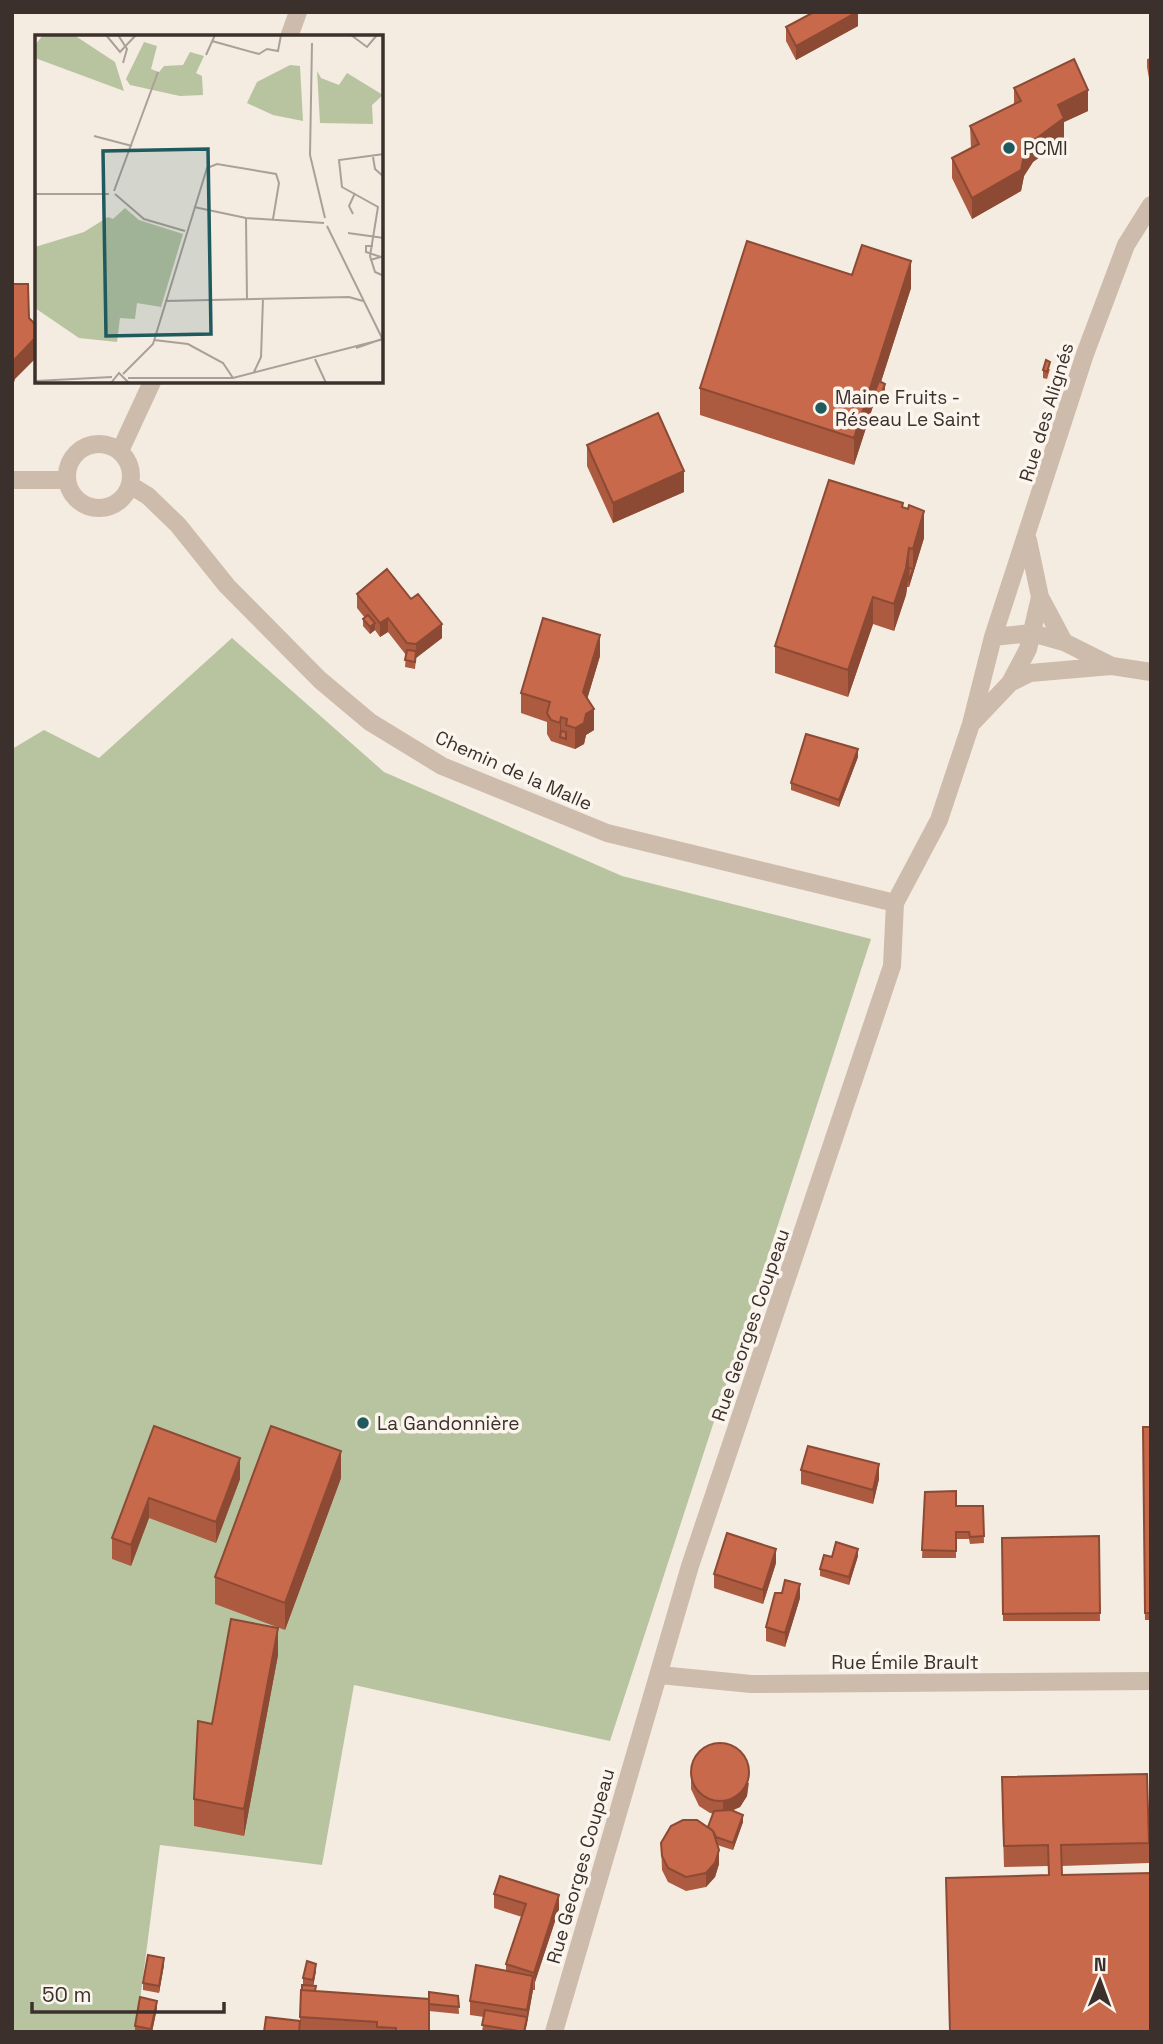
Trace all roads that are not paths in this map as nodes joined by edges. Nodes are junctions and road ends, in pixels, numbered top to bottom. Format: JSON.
{"nodes":[{"id":1,"x":298,"y":12,"type":"edge"},
{"id":2,"x":290,"y":35,"type":"edge"},
{"id":3,"x":1151,"y":205,"type":"edge"},
{"id":4,"x":152,"y":383,"type":"edge"},
{"id":5,"x":120,"y":451,"type":"junction"},
{"id":6,"x":12,"y":480,"type":"edge"},
{"id":7,"x":67,"y":480,"type":"junction"},
{"id":8,"x":130,"y":485,"type":"junction"},
{"id":9,"x":1028,"y":540,"type":"junction"},
{"id":10,"x":1040,"y":597,"type":"junction"},
{"id":11,"x":1032,"y":633,"type":"junction"},
{"id":12,"x":993,"y":637,"type":"junction"},
{"id":13,"x":1064,"y":642,"type":"junction"},
{"id":14,"x":1112,"y":666,"type":"junction"},
{"id":15,"x":1151,"y":672,"type":"edge"},
{"id":16,"x":1010,"y":683,"type":"junction"},
{"id":17,"x":971,"y":724,"type":"junction"},
{"id":18,"x":895,"y":903,"type":"junction"},
{"id":19,"x":660,"y":1675,"type":"junction"},
{"id":20,"x":1151,"y":1681,"type":"edge"},
{"id":21,"x":554,"y":2032,"type":"edge"}],
"edges":[{"from":1,"to":2,"type":"street"},
{"from":3,"to":9,"type":"street","name":"Rue des Alignés"},
{"from":4,"to":5,"type":"street"},
{"from":5,"to":7,"type":"street"},
{"from":5,"to":8,"type":"street"},
{"from":6,"to":7,"type":"street"},
{"from":7,"to":8,"type":"street"},
{"from":8,"to":18,"type":"street","name":"Chemin de la Malle"},
{"from":9,"to":10,"type":"street"},
{"from":9,"to":12,"type":"street","name":"Rue des Alignés"},
{"from":10,"to":11,"type":"street"},
{"from":10,"to":13,"type":"street"},
{"from":11,"to":12,"type":"street"},
{"from":11,"to":13,"type":"street"},
{"from":11,"to":16,"type":"street"},
{"from":12,"to":17,"type":"street","name":"Rue Georges Coupeau"},
{"from":13,"to":14,"type":"street"},
{"from":14,"to":15,"type":"street"},
{"from":14,"to":16,"type":"street"},
{"from":16,"to":17,"type":"street"},
{"from":17,"to":18,"type":"street","name":"Rue Georges Coupeau"},
{"from":18,"to":19,"type":"street","name":"Rue Georges Coupeau"},
{"from":19,"to":20,"type":"street","name":"Rue Émile Brault"},
{"from":19,"to":21,"type":"street","name":"Rue Georges Coupeau"}]}
